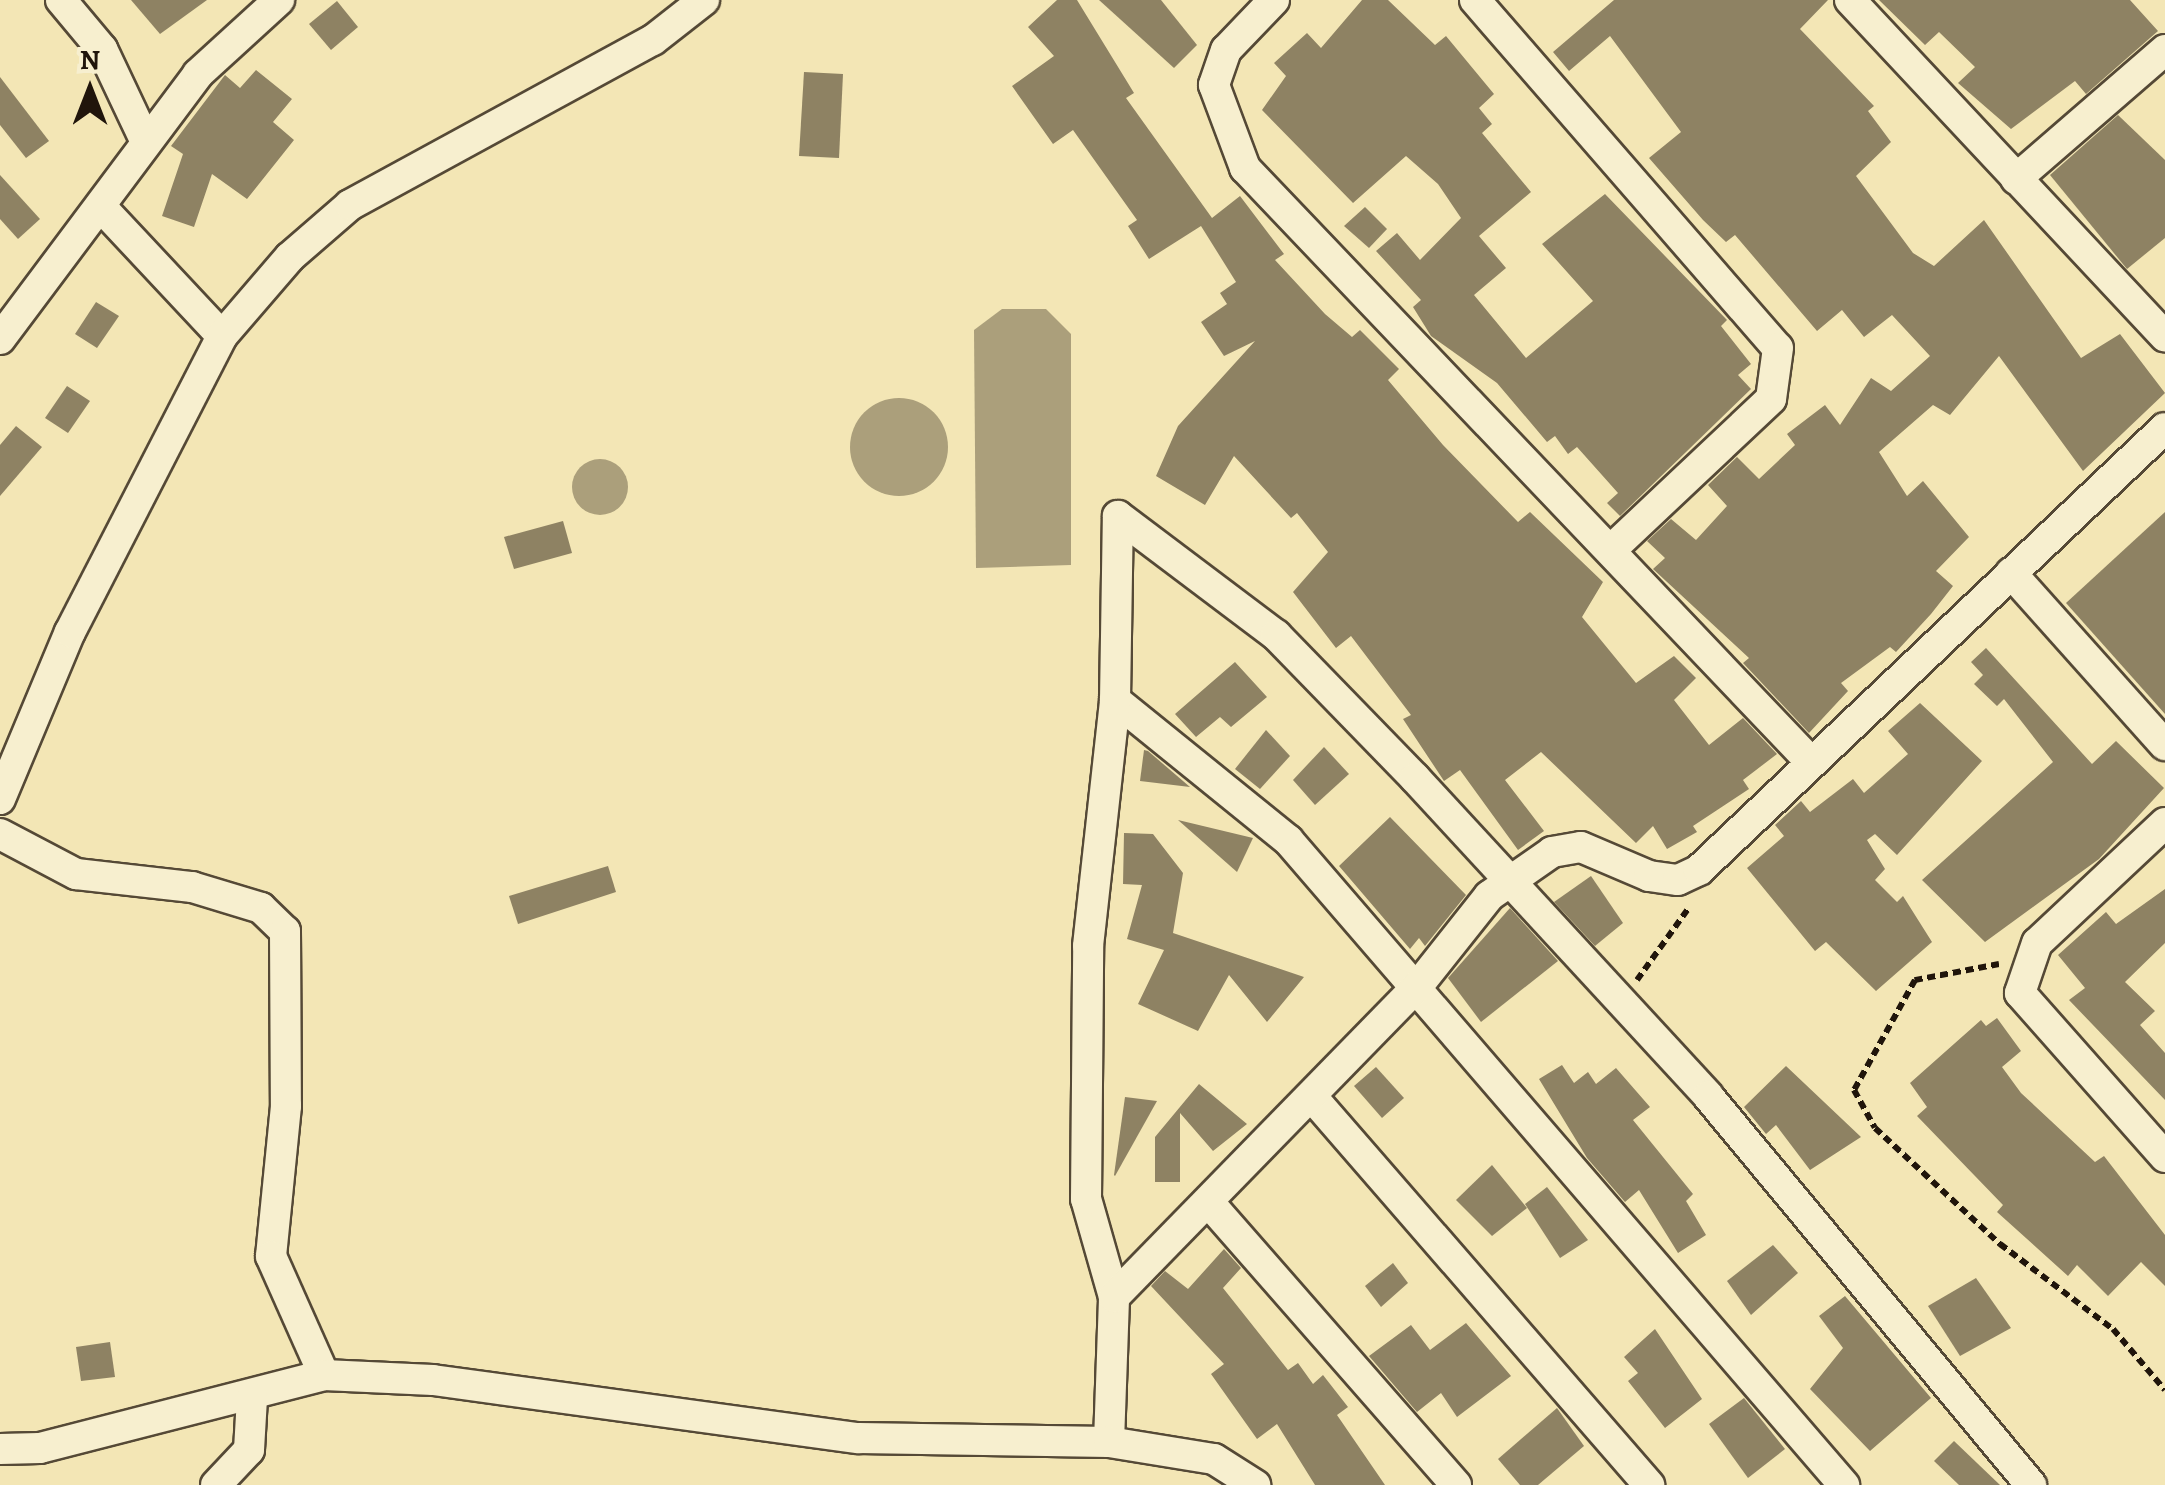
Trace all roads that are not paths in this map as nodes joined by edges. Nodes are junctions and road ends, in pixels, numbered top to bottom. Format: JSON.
{"nodes":[{"id":1,"x":61,"y":0,"type":"edge"},
{"id":2,"x":279,"y":0,"type":"edge"},
{"id":3,"x":704,"y":0,"type":"edge"},
{"id":4,"x":1274,"y":0,"type":"edge"},
{"id":5,"x":1476,"y":0,"type":"edge"},
{"id":6,"x":1850,"y":0,"type":"edge"},
{"id":7,"x":2165,"y":50,"type":"edge"},
{"id":8,"x":145,"y":140,"type":"junction"},
{"id":9,"x":2016,"y":178,"type":"junction"},
{"id":10,"x":103,"y":210,"type":"junction"},
{"id":11,"x":0,"y":336,"type":"edge"},
{"id":12,"x":222,"y":336,"type":"junction"},
{"id":13,"x":2165,"y":337,"type":"edge"},
{"id":14,"x":2165,"y":428,"type":"edge"},
{"id":15,"x":1614,"y":548,"type":"junction"},
{"id":16,"x":2010,"y":572,"type":"junction"},
{"id":17,"x":1115,"y":700,"type":"junction"},
{"id":18,"x":2165,"y":745,"type":"edge"},
{"id":19,"x":1807,"y":758,"type":"junction"},
{"id":20,"x":0,"y":800,"type":"edge"},
{"id":21,"x":2165,"y":823,"type":"edge"},
{"id":22,"x":0,"y":834,"type":"edge"},
{"id":23,"x":1509,"y":882,"type":"junction"},
{"id":24,"x":1417,"y":987,"type":"junction"},
{"id":25,"x":1313,"y":1098,"type":"junction"},
{"id":26,"x":2165,"y":1158,"type":"edge"},
{"id":27,"x":1211,"y":1205,"type":"junction"},
{"id":28,"x":1114,"y":1297,"type":"junction"},
{"id":29,"x":324,"y":1375,"type":"junction"},
{"id":30,"x":252,"y":1398,"type":"junction"},
{"id":31,"x":1109,"y":1442,"type":"junction"},
{"id":32,"x":0,"y":1448,"type":"edge"},
{"id":33,"x":216,"y":1485,"type":"edge"},
{"id":34,"x":1256,"y":1485,"type":"edge"},
{"id":35,"x":1456,"y":1485,"type":"edge"},
{"id":36,"x":1649,"y":1485,"type":"edge"},
{"id":37,"x":1844,"y":1485,"type":"edge"},
{"id":38,"x":2031,"y":1485,"type":"edge"}],
"edges":[{"from":1,"to":8,"type":"street"},
{"from":2,"to":8,"type":"street"},
{"from":3,"to":12,"type":"street"},
{"from":4,"to":15,"type":"street"},
{"from":5,"to":15,"type":"street"},
{"from":6,"to":9,"type":"street"},
{"from":7,"to":9,"type":"street"},
{"from":8,"to":10,"type":"street"},
{"from":9,"to":13,"type":"street"},
{"from":10,"to":11,"type":"street"},
{"from":10,"to":12,"type":"street"},
{"from":12,"to":20,"type":"street"},
{"from":14,"to":16,"type":"street"},
{"from":15,"to":19,"type":"street"},
{"from":16,"to":18,"type":"street"},
{"from":16,"to":19,"type":"street"},
{"from":17,"to":23,"type":"street"},
{"from":17,"to":24,"type":"street"},
{"from":17,"to":28,"type":"street"},
{"from":19,"to":23,"type":"street"},
{"from":21,"to":26,"type":"street"},
{"from":22,"to":29,"type":"street"},
{"from":23,"to":24,"type":"street"},
{"from":23,"to":38,"type":"street"},
{"from":24,"to":25,"type":"street"},
{"from":24,"to":37,"type":"street"},
{"from":25,"to":27,"type":"street"},
{"from":25,"to":36,"type":"street"},
{"from":27,"to":28,"type":"street"},
{"from":27,"to":35,"type":"street"},
{"from":28,"to":31,"type":"street"},
{"from":29,"to":30,"type":"street"},
{"from":29,"to":31,"type":"street"},
{"from":30,"to":32,"type":"street"},
{"from":30,"to":33,"type":"street"},
{"from":31,"to":34,"type":"street"}]}
